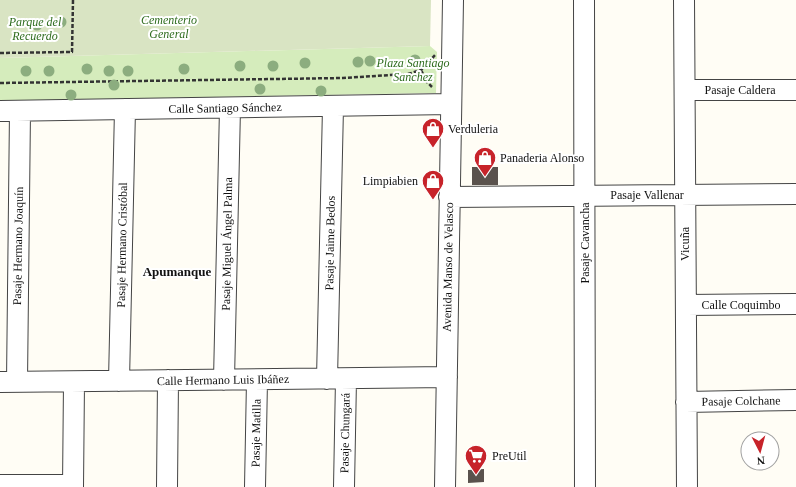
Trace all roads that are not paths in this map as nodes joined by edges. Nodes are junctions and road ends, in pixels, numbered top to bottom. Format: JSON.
{"nodes":[{"id":1,"x":453,"y":0,"type":"edge"},
{"id":2,"x":584,"y":0,"type":"edge"},
{"id":3,"x":684,"y":0,"type":"edge"},
{"id":4,"x":685,"y":90,"type":"junction"},
{"id":5,"x":796,"y":90,"type":"edge"},
{"id":6,"x":443,"y":104,"type":"junction"},
{"id":7,"x":333,"y":106,"type":"junction"},
{"id":8,"x":230,"y":108,"type":"junction"},
{"id":9,"x":125,"y":109,"type":"junction"},
{"id":10,"x":0,"y":111,"type":"edge"},
{"id":11,"x":20,"y":111,"type":"junction"},
{"id":12,"x":796,"y":194,"type":"edge"},
{"id":13,"x":685,"y":195,"type":"junction"},
{"id":14,"x":584,"y":196,"type":"junction"},
{"id":15,"x":449,"y":197,"type":"junction"},
{"id":16,"x":796,"y":304,"type":"edge"},
{"id":17,"x":686,"y":305,"type":"junction"},
{"id":18,"x":447,"y":377,"type":"junction"},
{"id":19,"x":336,"y":379,"type":"junction"},
{"id":20,"x":168,"y":380,"type":"junction"},
{"id":21,"x":224,"y":380,"type":"junction"},
{"id":22,"x":257,"y":380,"type":"junction"},
{"id":23,"x":119,"y":381,"type":"junction"},
{"id":24,"x":9,"y":382,"type":"edge"},
{"id":25,"x":74,"y":382,"type":"junction"},
{"id":26,"x":796,"y":400,"type":"edge"},
{"id":27,"x":686,"y":402,"type":"junction"},
{"id":28,"x":0,"y":484,"type":"edge"},
{"id":29,"x":73,"y":486,"type":"edge"},
{"id":30,"x":167,"y":487,"type":"edge"},
{"id":31,"x":255,"y":487,"type":"edge"},
{"id":32,"x":344,"y":487,"type":"edge"},
{"id":33,"x":445,"y":487,"type":"edge"},
{"id":34,"x":586,"y":487,"type":"edge"},
{"id":35,"x":687,"y":487,"type":"edge"}],
"edges":[{"from":1,"to":6,"type":"street","name":"Avenida Manso de Velasco"},
{"from":2,"to":14,"type":"street","name":"Pasaje Cavancha"},
{"from":3,"to":4,"type":"street","name":"Vicuña"},
{"from":4,"to":5,"type":"street","name":"Pasaje Caldera"},
{"from":4,"to":13,"type":"street","name":"Vicuña"},
{"from":6,"to":7,"type":"street","name":"Calle Santiago Sánchez"},
{"from":6,"to":15,"type":"street","name":"Avenida Manso de Velasco"},
{"from":7,"to":8,"type":"street","name":"Calle Santiago Sánchez"},
{"from":7,"to":19,"type":"street","name":"Pasaje Jaime Bedos"},
{"from":8,"to":9,"type":"street","name":"Calle Santiago Sánchez"},
{"from":8,"to":21,"type":"street","name":"Pasaje Miguel Ángel Palma"},
{"from":9,"to":11,"type":"street","name":"Calle Santiago Sánchez"},
{"from":9,"to":23,"type":"street","name":"Pasaje Hermano Cristóbal"},
{"from":10,"to":11,"type":"street","name":"Calle Santiago Sánchez"},
{"from":11,"to":24,"type":"street","name":"Pasaje Hermano Joaquín"},
{"from":12,"to":13,"type":"street","name":"Pasaje Vallenar"},
{"from":13,"to":14,"type":"street","name":"Pasaje Vallenar"},
{"from":13,"to":17,"type":"street","name":"Vicuña"},
{"from":14,"to":15,"type":"street","name":"Pasaje Vallenar"},
{"from":14,"to":34,"type":"street","name":"Pasaje Cavancha"},
{"from":15,"to":18,"type":"street","name":"Avenida Manso de Velasco"},
{"from":16,"to":17,"type":"street","name":"Calle Coquimbo"},
{"from":17,"to":27,"type":"street","name":"Vicuña"},
{"from":18,"to":19,"type":"street","name":"Calle Hermano Luis Ibáñez"},
{"from":18,"to":33,"type":"street","name":"Avenida Manso de Velasco"},
{"from":19,"to":22,"type":"street","name":"Calle Hermano Luis Ibáñez"},
{"from":19,"to":32,"type":"street","name":"Pasaje Chungará"},
{"from":20,"to":21,"type":"street","name":"Calle Hermano Luis Ibáñez"},
{"from":20,"to":23,"type":"street","name":"Calle Hermano Luis Ibáñez"},
{"from":20,"to":30,"type":"street"},
{"from":21,"to":22,"type":"street","name":"Calle Hermano Luis Ibáñez"},
{"from":22,"to":31,"type":"street","name":"Pasaje Matilla"},
{"from":23,"to":25,"type":"street","name":"Calle Hermano Luis Ibáñez"},
{"from":24,"to":25,"type":"street","name":"Calle Hermano Luis Ibáñez"},
{"from":25,"to":29,"type":"street"},
{"from":26,"to":27,"type":"street","name":"Pasaje Colchane"},
{"from":27,"to":35,"type":"street","name":"Vicuña"},
{"from":28,"to":29,"type":"street"}]}
